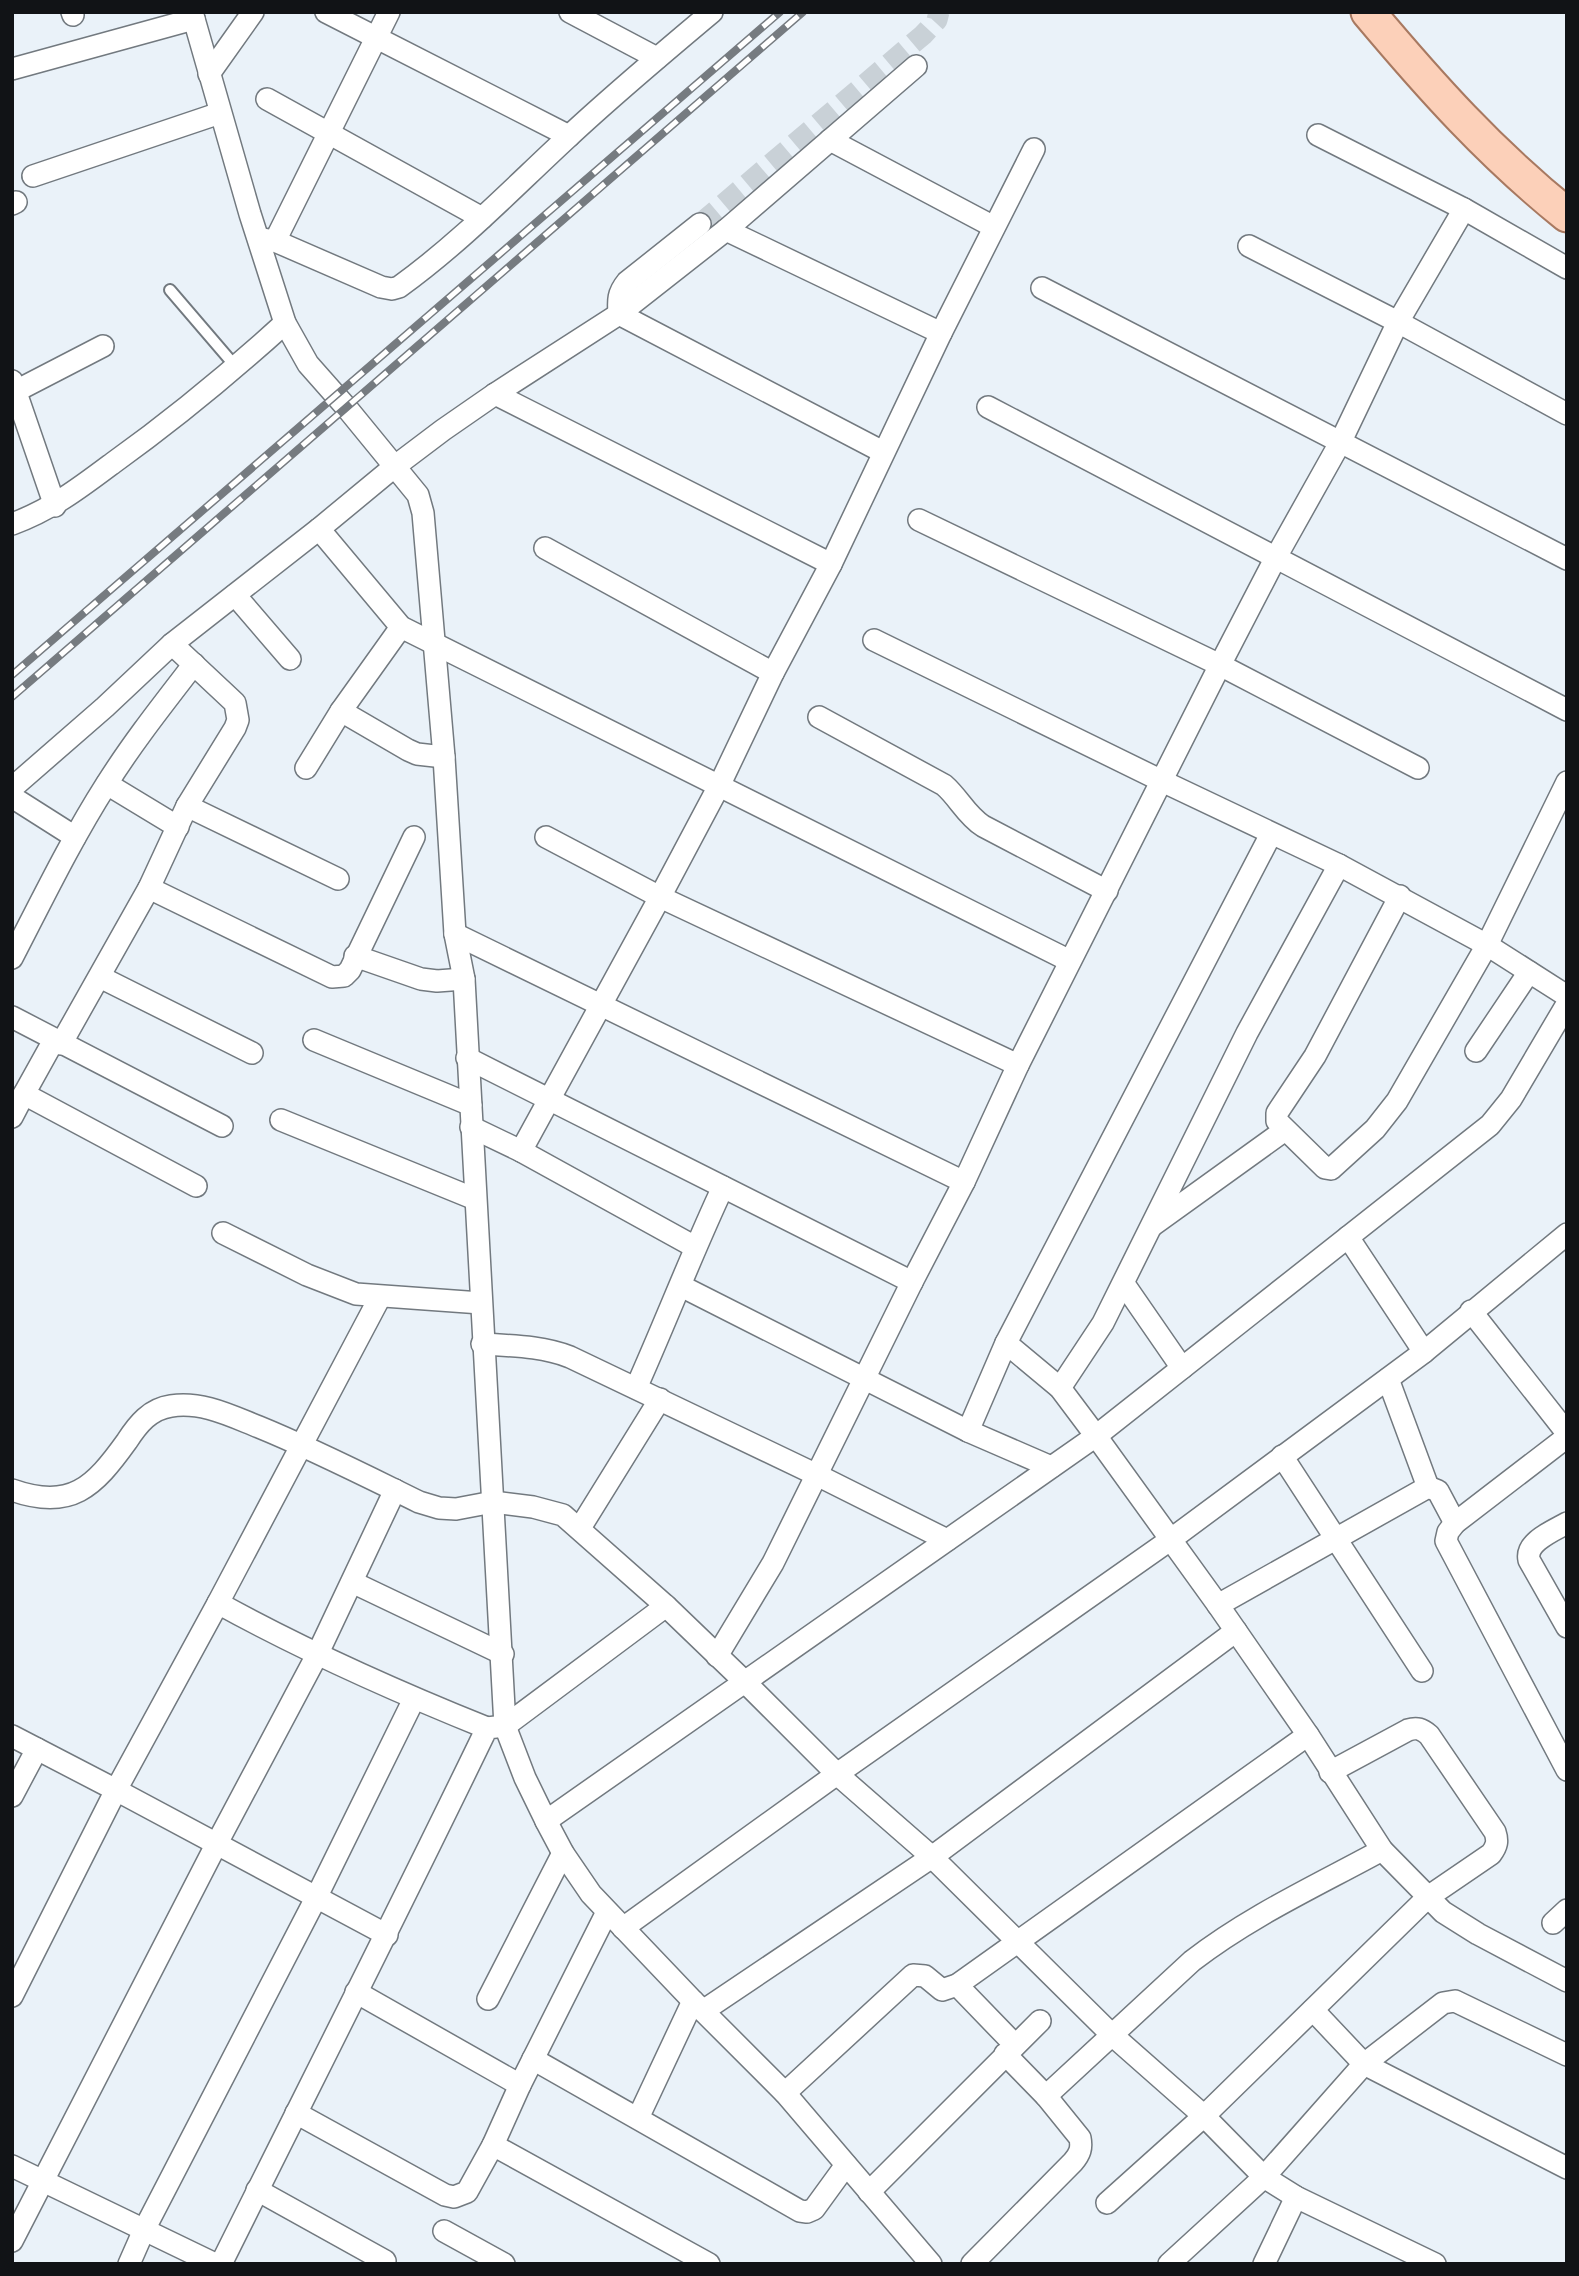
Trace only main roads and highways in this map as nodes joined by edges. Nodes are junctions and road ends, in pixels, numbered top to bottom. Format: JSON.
{"nodes":[{"id":1,"x":1368,"y":12,"type":"edge"},
{"id":2,"x":1567,"y":215,"type":"edge"}],
"edges":[{"from":1,"to":2,"type":"main road"}]}
